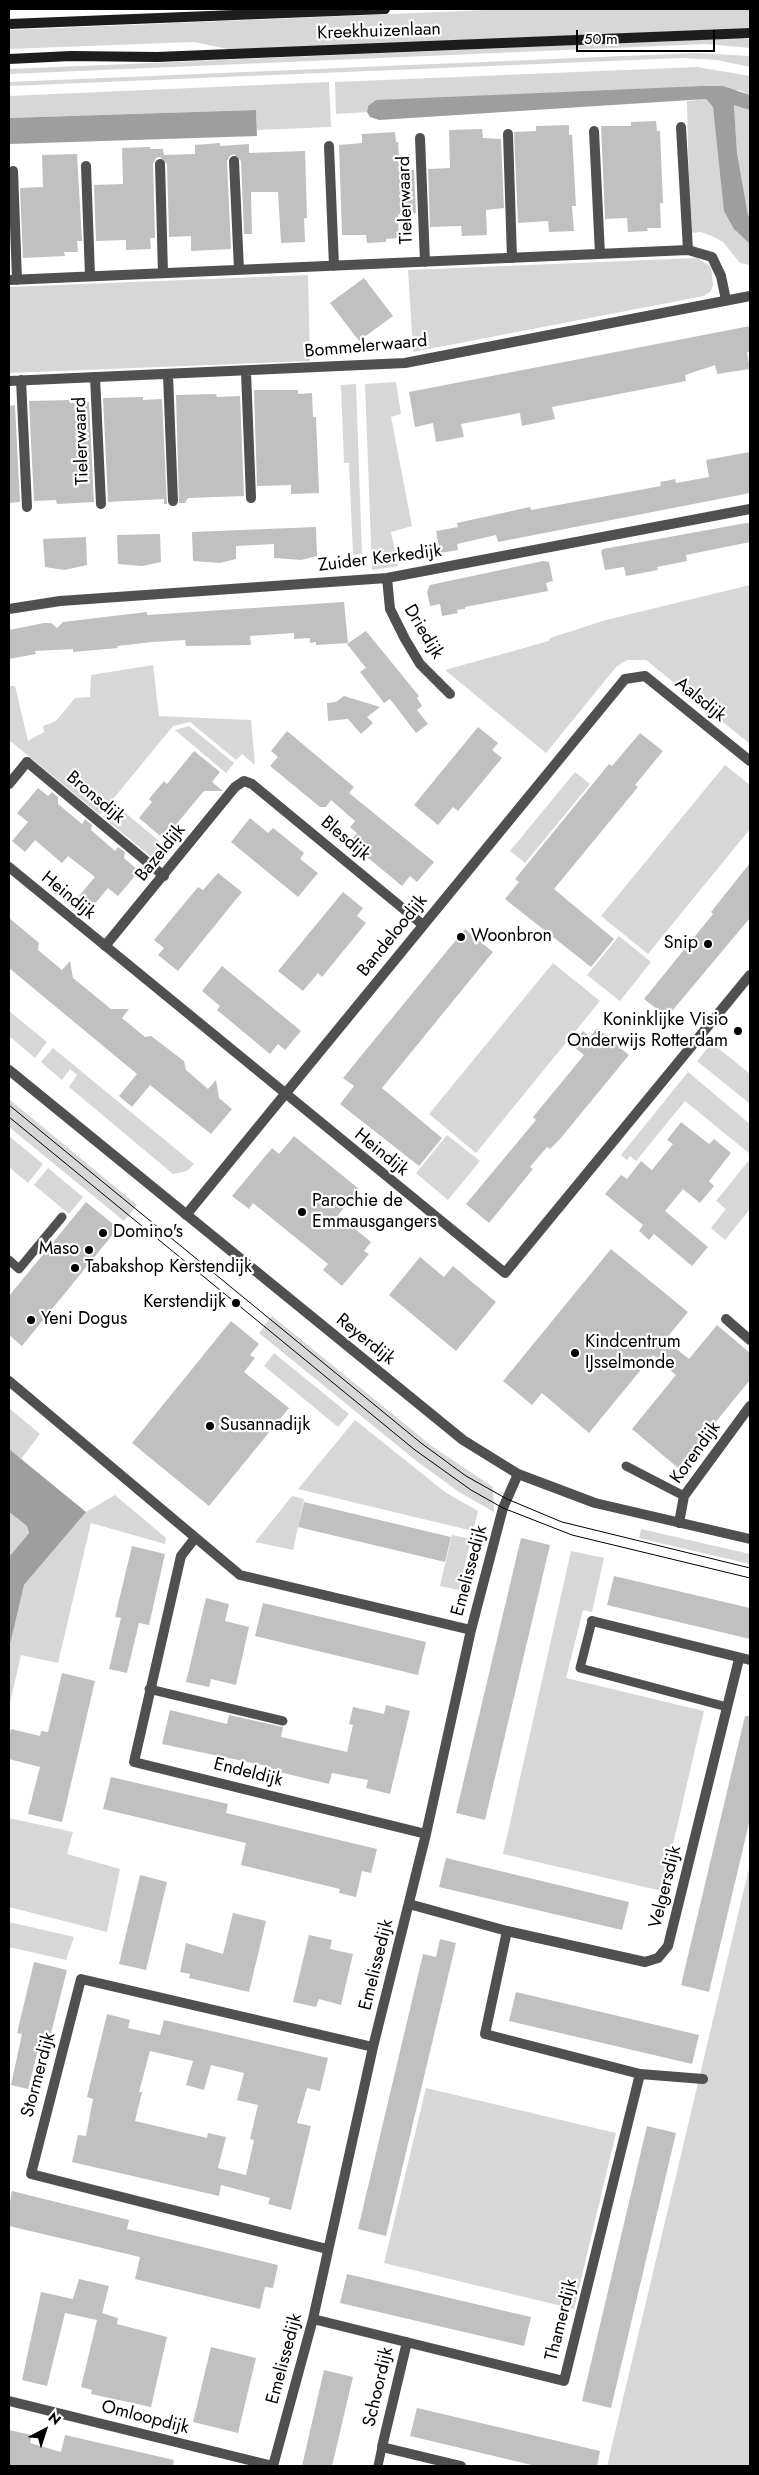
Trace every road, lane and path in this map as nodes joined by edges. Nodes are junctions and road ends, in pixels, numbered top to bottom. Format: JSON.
{"nodes":[{"id":1,"x":385,"y":9,"type":"edge"},
{"id":2,"x":9,"y":24,"type":"edge"},
{"id":3,"x":750,"y":33,"type":"edge"},
{"id":4,"x":9,"y":59,"type":"edge"},
{"id":5,"x":681,"y":127,"type":"dead end"},
{"id":6,"x":594,"y":131,"type":"dead end"},
{"id":7,"x":508,"y":134,"type":"dead end"},
{"id":8,"x":420,"y":138,"type":"dead end"},
{"id":9,"x":329,"y":146,"type":"dead end"},
{"id":10,"x":234,"y":161,"type":"dead end"},
{"id":11,"x":160,"y":164,"type":"dead end"},
{"id":12,"x":86,"y":166,"type":"dead end"},
{"id":13,"x":13,"y":171,"type":"dead end"},
{"id":14,"x":688,"y":250,"type":"junction"},
{"id":15,"x":600,"y":254,"type":"junction"},
{"id":16,"x":512,"y":258,"type":"junction"},
{"id":17,"x":425,"y":262,"type":"junction"},
{"id":18,"x":334,"y":266,"type":"junction"},
{"id":19,"x":239,"y":270,"type":"junction"},
{"id":20,"x":163,"y":273,"type":"junction"},
{"id":21,"x":90,"y":276,"type":"junction"},
{"id":22,"x":13,"y":280,"type":"edge"},
{"id":23,"x":750,"y":296,"type":"edge"},
{"id":24,"x":726,"y":300,"type":"junction"},
{"id":25,"x":246,"y":372,"type":"junction"},
{"id":26,"x":168,"y":375,"type":"junction"},
{"id":27,"x":95,"y":377,"type":"junction"},
{"id":28,"x":21,"y":380,"type":"junction"},
{"id":29,"x":9,"y":381,"type":"edge"},
{"id":30,"x":251,"y":498,"type":"dead end"},
{"id":31,"x":173,"y":501,"type":"dead end"},
{"id":32,"x":101,"y":504,"type":"dead end"},
{"id":33,"x":28,"y":508,"type":"dead end"},
{"id":34,"x":750,"y":509,"type":"edge"},
{"id":35,"x":387,"y":578,"type":"junction"},
{"id":36,"x":9,"y":608,"type":"edge"},
{"id":37,"x":625,"y":679,"type":"joint"},
{"id":38,"x":450,"y":694,"type":"dead end"},
{"id":39,"x":750,"y":761,"type":"edge"},
{"id":40,"x":244,"y":781,"type":"joint"},
{"id":41,"x":9,"y":784,"type":"edge"},
{"id":42,"x":9,"y":867,"type":"edge"},
{"id":43,"x":164,"y":876,"type":"junction"},
{"id":44,"x":423,"y":925,"type":"junction"},
{"id":45,"x":105,"y":946,"type":"junction"},
{"id":46,"x":750,"y":974,"type":"edge"},
{"id":47,"x":9,"y":1070,"type":"edge"},
{"id":48,"x":285,"y":1095,"type":"junction"},
{"id":49,"x":186,"y":1215,"type":"junction"},
{"id":50,"x":62,"y":1217,"type":"dead end"},
{"id":51,"x":9,"y":1260,"type":"edge"},
{"id":52,"x":726,"y":1319,"type":"dead end"},
{"id":53,"x":750,"y":1340,"type":"edge"},
{"id":54,"x":9,"y":1382,"type":"edge"},
{"id":55,"x":750,"y":1406,"type":"edge"},
{"id":56,"x":626,"y":1466,"type":"dead end"},
{"id":57,"x":518,"y":1474,"type":"junction"},
{"id":58,"x":684,"y":1496,"type":"junction"},
{"id":59,"x":679,"y":1523,"type":"junction"},
{"id":60,"x":195,"y":1538,"type":"junction"},
{"id":61,"x":750,"y":1539,"type":"edge"},
{"id":62,"x":592,"y":1621,"type":"joint"},
{"id":63,"x":471,"y":1630,"type":"junction"},
{"id":64,"x":739,"y":1659,"type":"junction"},
{"id":65,"x":750,"y":1660,"type":"edge"},
{"id":66,"x":149,"y":1689,"type":"junction"},
{"id":67,"x":727,"y":1707,"type":"junction"},
{"id":68,"x":283,"y":1721,"type":"dead end"},
{"id":69,"x":426,"y":1834,"type":"junction"},
{"id":70,"x":409,"y":1904,"type":"junction"},
{"id":71,"x":507,"y":1931,"type":"junction"},
{"id":72,"x":373,"y":2047,"type":"junction"},
{"id":73,"x":640,"y":2074,"type":"junction"},
{"id":74,"x":703,"y":2079,"type":"dead end"},
{"id":75,"x":327,"y":2249,"type":"junction"},
{"id":76,"x":313,"y":2318,"type":"junction"},
{"id":77,"x":407,"y":2342,"type":"junction"},
{"id":78,"x":9,"y":2401,"type":"edge"},
{"id":79,"x":382,"y":2448,"type":"junction"},
{"id":80,"x":273,"y":2466,"type":"edge"},
{"id":81,"x":378,"y":2466,"type":"edge"},
{"id":82,"x":461,"y":2466,"type":"edge"}],
"edges":[{"from":1,"to":2,"type":"main road","name":"Kreekhuizenlaan"},
{"from":3,"to":4,"type":"main road","name":"Kreekhuizenlaan"},
{"from":5,"to":14,"type":"street"},
{"from":6,"to":15,"type":"street"},
{"from":7,"to":16,"type":"street"},
{"from":8,"to":17,"type":"street","name":"Tielerwaard"},
{"from":9,"to":18,"type":"street"},
{"from":10,"to":19,"type":"street"},
{"from":11,"to":20,"type":"street"},
{"from":12,"to":21,"type":"street"},
{"from":13,"to":22,"type":"street","name":"Tielerwaard"},
{"from":14,"to":15,"type":"street","name":"Tielerwaard"},
{"from":14,"to":24,"type":"street","name":"Tielerwaard"},
{"from":15,"to":16,"type":"street","name":"Tielerwaard"},
{"from":16,"to":17,"type":"street","name":"Tielerwaard"},
{"from":17,"to":18,"type":"street","name":"Tielerwaard"},
{"from":18,"to":19,"type":"street","name":"Tielerwaard"},
{"from":19,"to":20,"type":"street","name":"Tielerwaard"},
{"from":20,"to":21,"type":"street","name":"Tielerwaard"},
{"from":21,"to":22,"type":"street","name":"Tielerwaard"},
{"from":23,"to":24,"type":"street","name":"Bommelerwaard"},
{"from":24,"to":25,"type":"street","name":"Bommelerwaard"},
{"from":25,"to":26,"type":"street","name":"Bommelerwaard"},
{"from":25,"to":30,"type":"street"},
{"from":26,"to":27,"type":"street","name":"Bommelerwaard"},
{"from":26,"to":31,"type":"street"},
{"from":27,"to":28,"type":"street","name":"Bommelerwaard"},
{"from":27,"to":32,"type":"street","name":"Tielerwaard"},
{"from":28,"to":29,"type":"street","name":"Bommelerwaard"},
{"from":28,"to":33,"type":"street"},
{"from":34,"to":35,"type":"street","name":"Zuider Kerkedijk"},
{"from":35,"to":36,"type":"street","name":"Zuider Kerkedijk"},
{"from":35,"to":38,"type":"street","name":"Driedijk"},
{"from":37,"to":39,"type":"street","name":"Aalsdijk"},
{"from":37,"to":44,"type":"street","name":"Bandeloodijk"},
{"from":40,"to":43,"type":"street","name":"Bazeldijk"},
{"from":40,"to":44,"type":"street","name":"Blesdijk"},
{"from":41,"to":43,"type":"street","name":"Bronsdijk"},
{"from":42,"to":45,"type":"street","name":"Heindijk"},
{"from":43,"to":45,"type":"street","name":"Bazeldijk"},
{"from":44,"to":48,"type":"street","name":"Bandeloodijk"},
{"from":45,"to":48,"type":"street","name":"Heindijk"},
{"from":46,"to":48,"type":"street","name":"Heindijk"},
{"from":47,"to":49,"type":"street","name":"Reyerdijk"},
{"from":48,"to":49,"type":"street","name":"Bandeloodijk"},
{"from":49,"to":57,"type":"street","name":"Reyerdijk"},
{"from":50,"to":51,"type":"lane"},
{"from":52,"to":53,"type":"street"},
{"from":54,"to":60,"type":"street"},
{"from":55,"to":58,"type":"street","name":"Korendijk"},
{"from":56,"to":58,"type":"lane"},
{"from":57,"to":59,"type":"street","name":"Reyerdijk"},
{"from":57,"to":63,"type":"street","name":"Emelissedijk"},
{"from":58,"to":59,"type":"street","name":"Korendijk"},
{"from":59,"to":61,"type":"street","name":"Reyerdijk"},
{"from":60,"to":63,"type":"street"},
{"from":60,"to":66,"type":"street","name":"Endeldijk"},
{"from":62,"to":64,"type":"street"},
{"from":62,"to":67,"type":"lane"},
{"from":63,"to":69,"type":"street","name":"Emelissedijk"},
{"from":64,"to":65,"type":"street"},
{"from":64,"to":67,"type":"street","name":"Velgersdijk"},
{"from":66,"to":68,"type":"lane"},
{"from":66,"to":69,"type":"street","name":"Endeldijk"},
{"from":67,"to":71,"type":"street","name":"Velgersdijk"},
{"from":69,"to":70,"type":"street","name":"Emelissedijk"},
{"from":70,"to":71,"type":"street","name":"Velgersdijk"},
{"from":70,"to":72,"type":"street","name":"Emelissedijk"},
{"from":71,"to":73,"type":"street"},
{"from":72,"to":75,"type":"street","name":"Emelissedijk"},
{"from":72,"to":75,"type":"street","name":"Stormerdijk"},
{"from":73,"to":74,"type":"street"},
{"from":73,"to":77,"type":"street","name":"Thamerdijk"},
{"from":75,"to":76,"type":"street","name":"Emelissedijk"},
{"from":76,"to":77,"type":"street","name":"Thamerdijk"},
{"from":76,"to":80,"type":"street","name":"Emelissedijk"},
{"from":77,"to":79,"type":"street","name":"Schoordijk"},
{"from":78,"to":80,"type":"street","name":"Omloopdijk"},
{"from":79,"to":81,"type":"lane"},
{"from":79,"to":82,"type":"street","name":"Schoordijk"}]}
